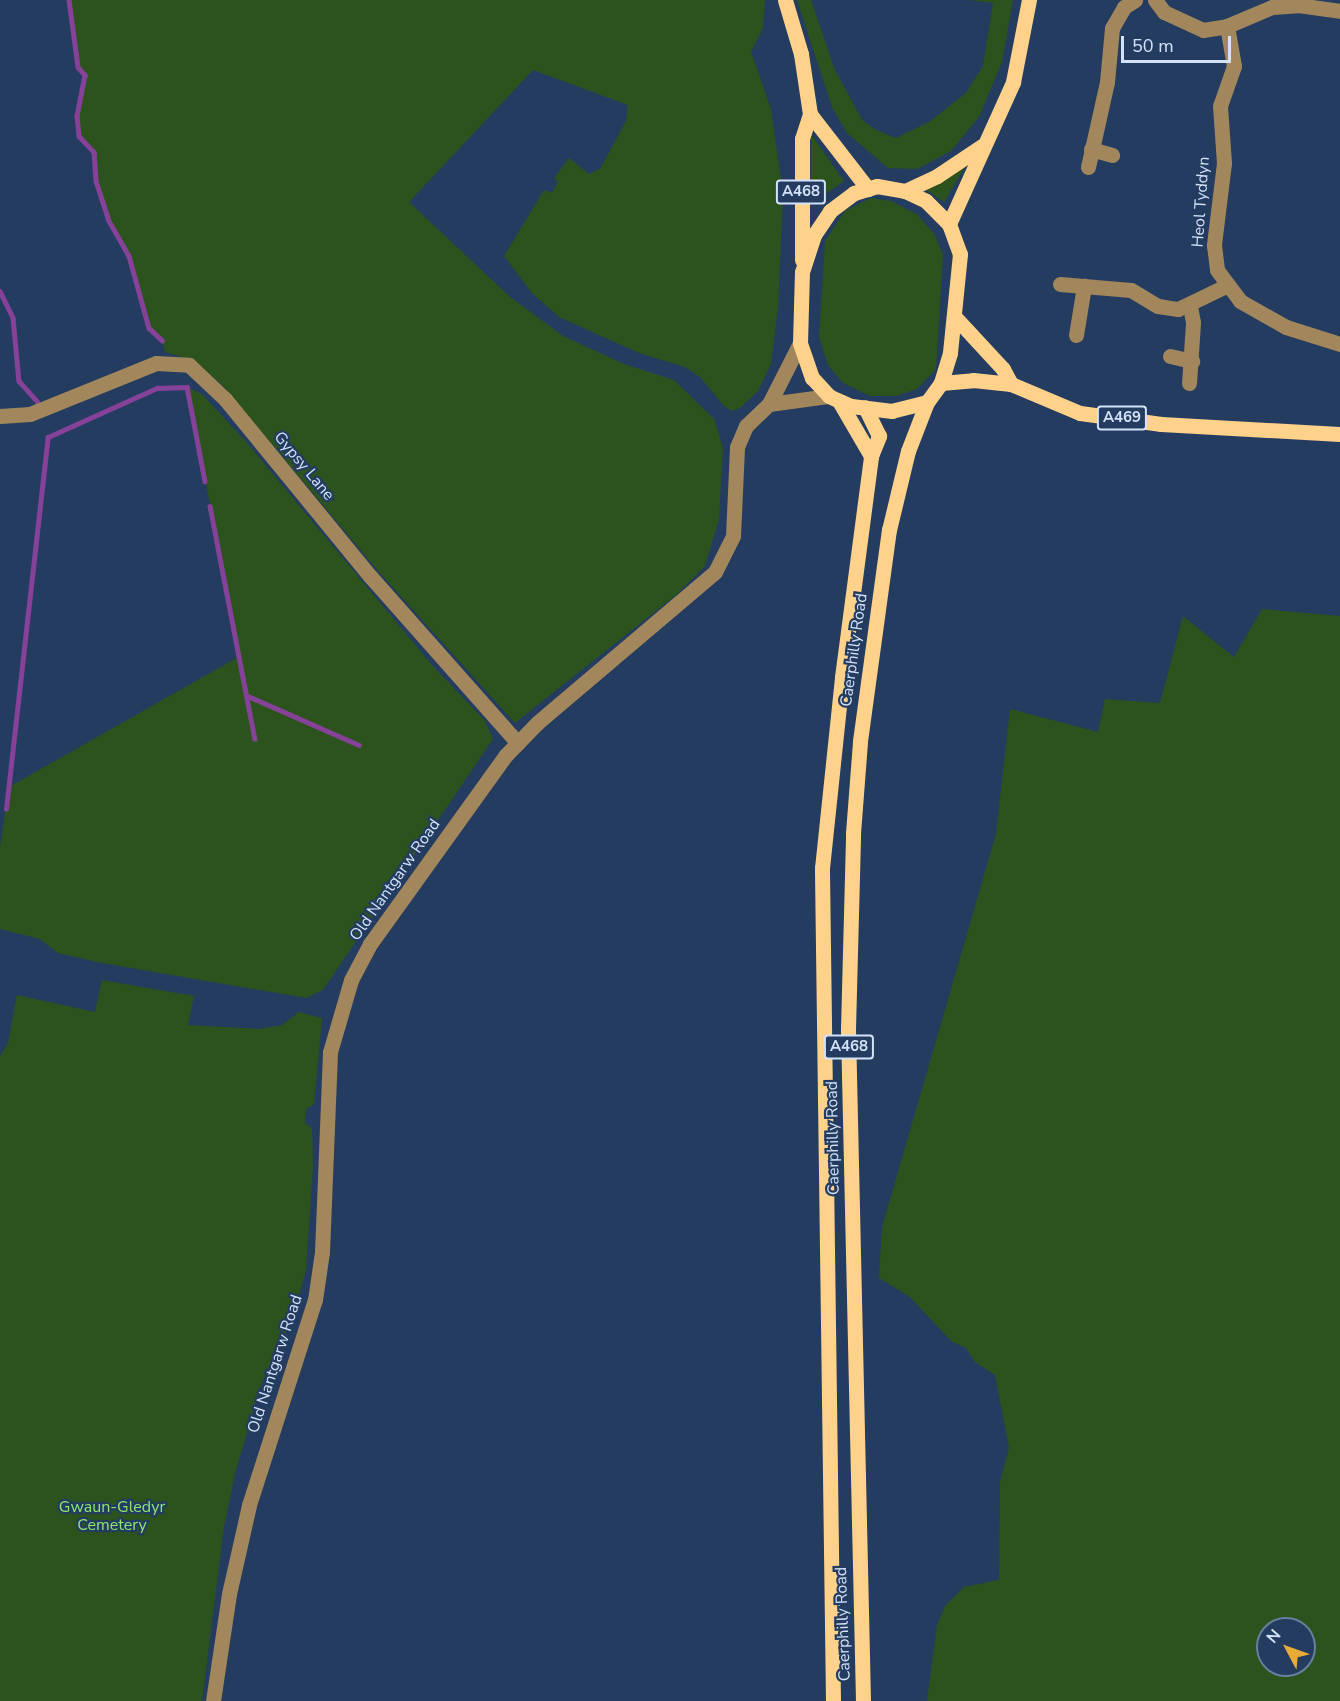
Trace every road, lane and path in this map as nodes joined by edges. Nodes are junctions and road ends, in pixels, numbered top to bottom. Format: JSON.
{"nodes":[{"id":1,"x":785,"y":0,"type":"edge"},
{"id":2,"x":1029,"y":0,"type":"edge"},
{"id":3,"x":1135,"y":0,"type":"edge"},
{"id":4,"x":1155,"y":0,"type":"edge"},
{"id":5,"x":1340,"y":11,"type":"edge"},
{"id":6,"x":1227,"y":26,"type":"junction"},
{"id":7,"x":810,"y":114,"type":"junction"},
{"id":8,"x":982,"y":146,"type":"junction"},
{"id":9,"x":1091,"y":149,"type":"junction"},
{"id":10,"x":1112,"y":155,"type":"dead end"},
{"id":11,"x":1088,"y":167,"type":"dead end"},
{"id":12,"x":868,"y":189,"type":"junction"},
{"id":13,"x":905,"y":191,"type":"junction"},
{"id":14,"x":949,"y":224,"type":"junction"},
{"id":15,"x":802,"y":272,"type":"junction"},
{"id":16,"x":1060,"y":284,"type":"dead end"},
{"id":17,"x":1084,"y":286,"type":"junction"},
{"id":18,"x":1226,"y":286,"type":"junction"},
{"id":19,"x":1190,"y":306,"type":"junction"},
{"id":20,"x":954,"y":316,"type":"junction"},
{"id":21,"x":1076,"y":335,"type":"dead end"},
{"id":22,"x":800,"y":343,"type":"junction"},
{"id":23,"x":1340,"y":344,"type":"edge"},
{"id":24,"x":1170,"y":356,"type":"dead end"},
{"id":25,"x":1192,"y":361,"type":"junction"},
{"id":26,"x":1189,"y":382,"type":"dead end"},
{"id":27,"x":941,"y":384,"type":"junction"},
{"id":28,"x":1011,"y":384,"type":"junction"},
{"id":29,"x":834,"y":399,"type":"junction"},
{"id":30,"x":927,"y":402,"type":"junction"},
{"id":31,"x":769,"y":404,"type":"junction"},
{"id":32,"x":865,"y":408,"type":"junction"},
{"id":33,"x":0,"y":416,"type":"edge"},
{"id":34,"x":1340,"y":434,"type":"edge"},
{"id":35,"x":871,"y":456,"type":"junction"},
{"id":36,"x":518,"y":743,"type":"junction"},
{"id":37,"x":213,"y":1701,"type":"edge"},
{"id":38,"x":833,"y":1701,"type":"edge"},
{"id":39,"x":863,"y":1701,"type":"edge"}],
"edges":[{"from":1,"to":7,"type":"main road","number":"A468"},
{"from":2,"to":8,"type":"main road"},
{"from":3,"to":9,"type":"street"},
{"from":4,"to":6,"type":"street"},
{"from":5,"to":6,"type":"street"},
{"from":6,"to":18,"type":"street","name":"Heol Tyddyn"},
{"from":7,"to":12,"type":"main road","number":"A468"},
{"from":7,"to":15,"type":"main road","number":"A468"},
{"from":8,"to":13,"type":"main road"},
{"from":8,"to":14,"type":"main road"},
{"from":9,"to":10,"type":"street"},
{"from":9,"to":11,"type":"street"},
{"from":12,"to":13,"type":"main road"},
{"from":12,"to":15,"type":"main road"},
{"from":13,"to":14,"type":"main road"},
{"from":14,"to":20,"type":"main road"},
{"from":15,"to":22,"type":"main road"},
{"from":16,"to":17,"type":"street"},
{"from":17,"to":19,"type":"street"},
{"from":17,"to":21,"type":"street"},
{"from":18,"to":19,"type":"street"},
{"from":18,"to":23,"type":"street","name":"Heol Tyddyn"},
{"from":19,"to":25,"type":"street"},
{"from":20,"to":27,"type":"main road"},
{"from":20,"to":28,"type":"main road"},
{"from":22,"to":29,"type":"main road"},
{"from":22,"to":31,"type":"street","name":"Old Nantgarw Road"},
{"from":24,"to":25,"type":"street"},
{"from":25,"to":26,"type":"street"},
{"from":27,"to":28,"type":"main road","number":"A469"},
{"from":27,"to":30,"type":"main road"},
{"from":28,"to":34,"type":"main road","number":"A469"},
{"from":29,"to":31,"type":"street"},
{"from":29,"to":32,"type":"main road"},
{"from":29,"to":35,"type":"main road"},
{"from":30,"to":32,"type":"main road"},
{"from":30,"to":39,"type":"main road","name":"Caerphilly Road","number":"A468"},
{"from":31,"to":36,"type":"street","name":"Old Nantgarw Road"},
{"from":32,"to":35,"type":"main road","name":"Caerphilly Road","number":"A468"},
{"from":33,"to":36,"type":"street","name":"Gypsy Lane"},
{"from":35,"to":38,"type":"main road","name":"Caerphilly Road","number":"A468"},
{"from":36,"to":37,"type":"street","name":"Old Nantgarw Road"}]}
